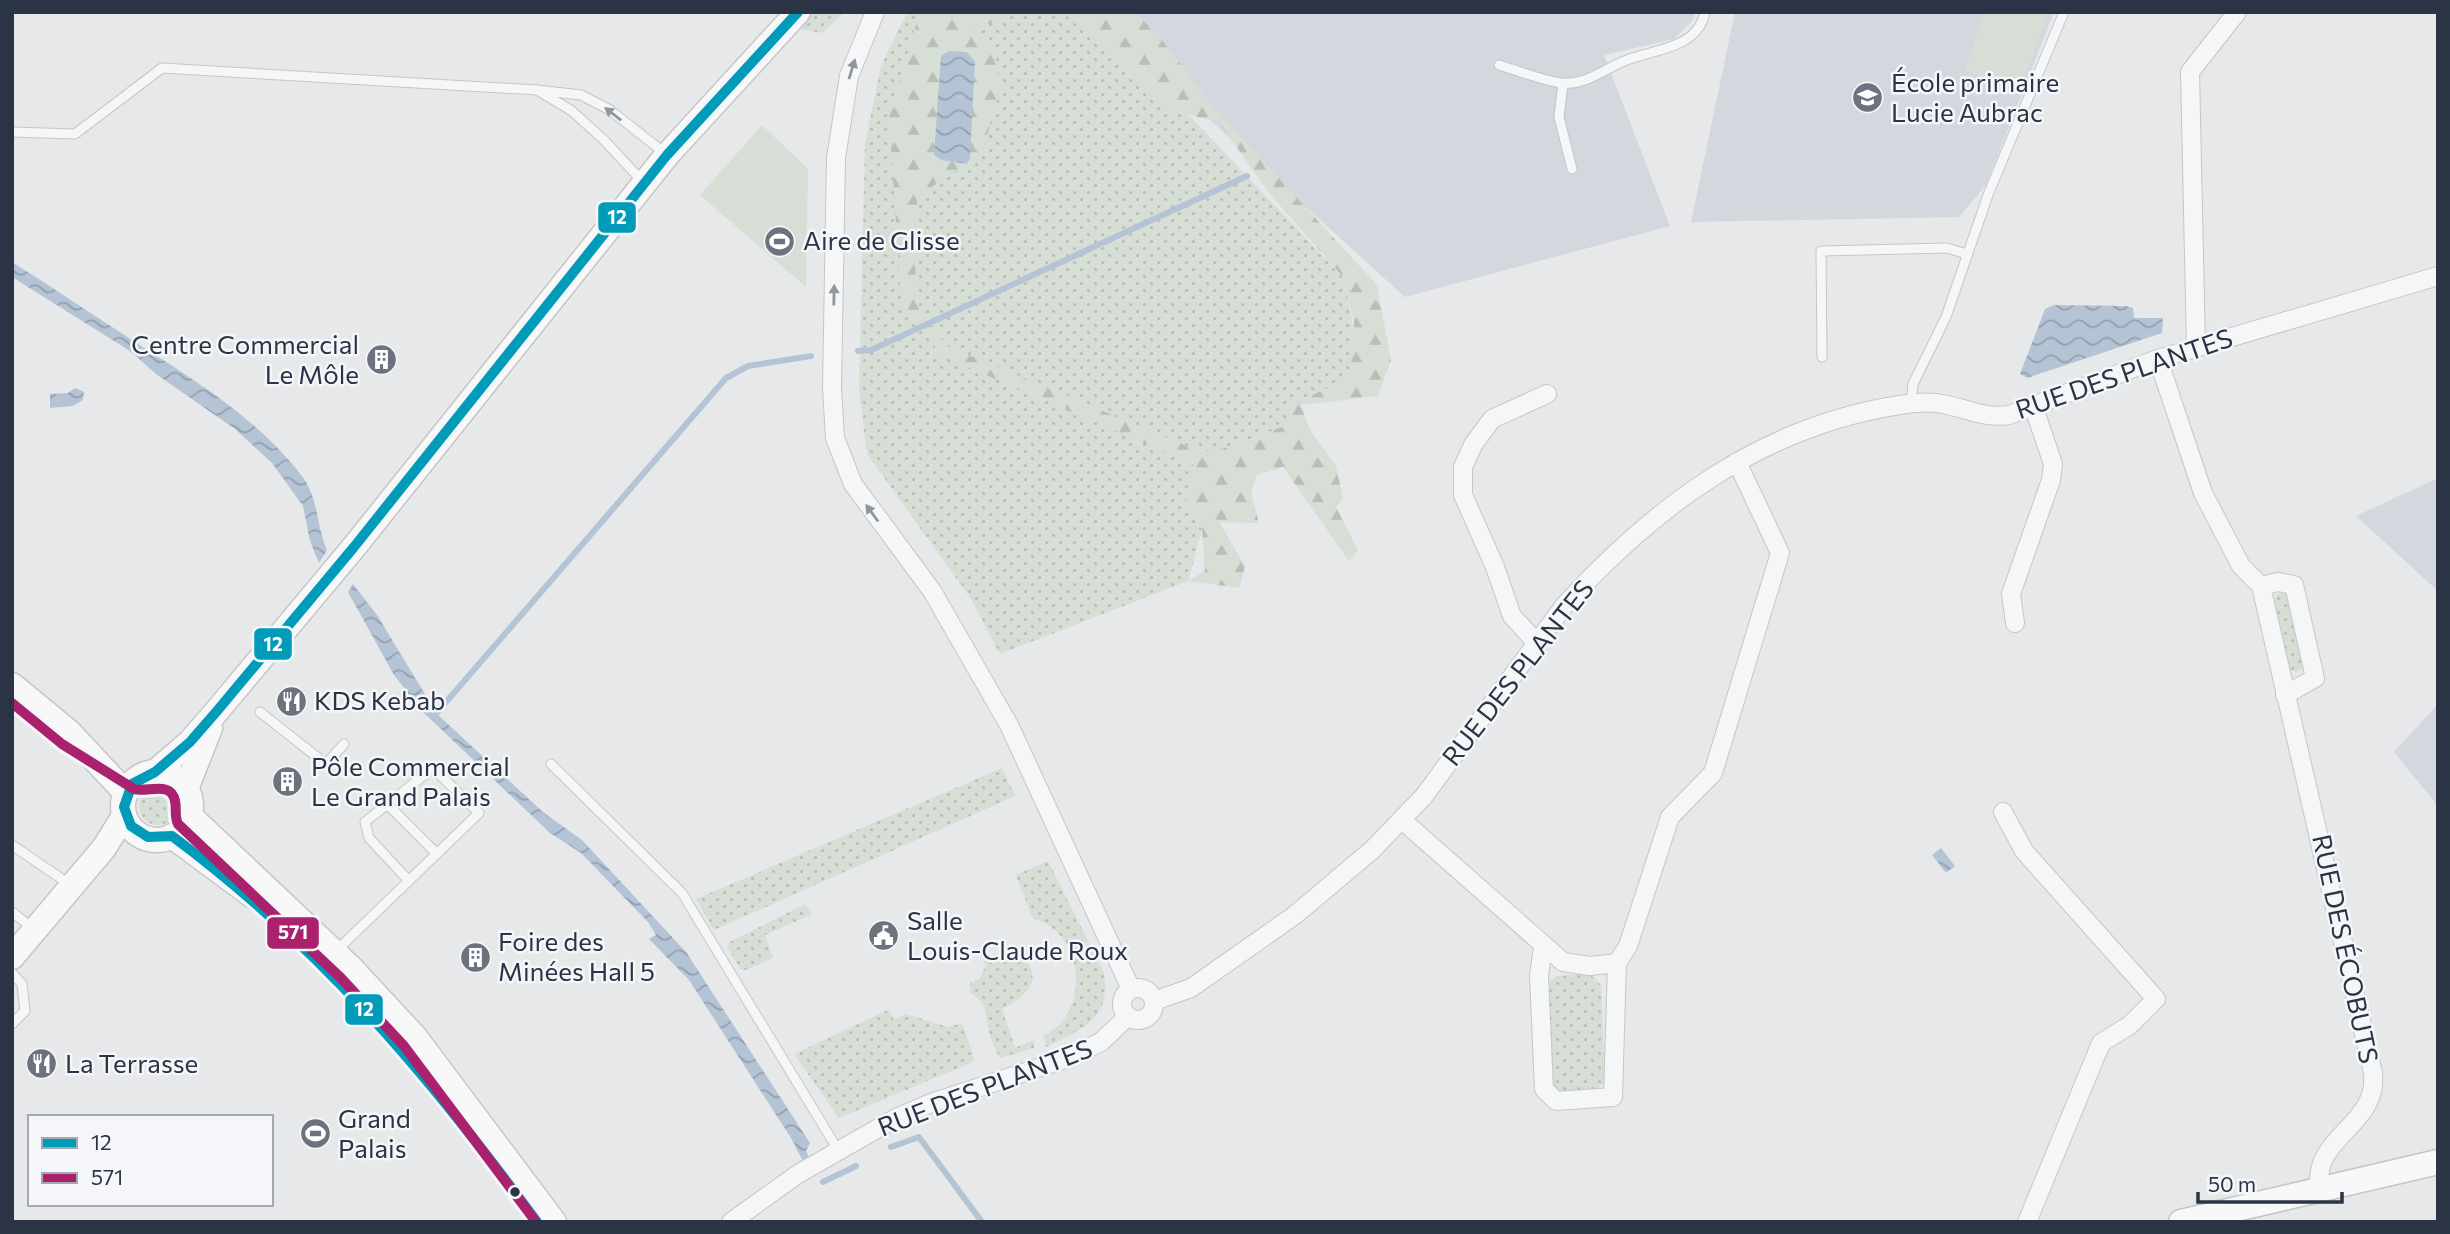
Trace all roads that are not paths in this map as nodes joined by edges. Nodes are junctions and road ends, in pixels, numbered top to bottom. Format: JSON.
{"nodes":[{"id":1,"x":798,"y":12,"type":"edge"},
{"id":2,"x":875,"y":12,"type":"edge"},
{"id":3,"x":1705,"y":12,"type":"edge"},
{"id":4,"x":2064,"y":12,"type":"edge"},
{"id":5,"x":2237,"y":12,"type":"edge"},
{"id":6,"x":1499,"y":65,"type":"dead end"},
{"id":7,"x":1563,"y":83,"type":"junction"},
{"id":8,"x":537,"y":90,"type":"junction"},
{"id":9,"x":12,"y":132,"type":"edge"},
{"id":10,"x":667,"y":155,"type":"junction"},
{"id":11,"x":1572,"y":169,"type":"dead end"},
{"id":12,"x":644,"y":184,"type":"junction"},
{"id":13,"x":1968,"y":254,"type":"junction"},
{"id":14,"x":2438,"y":276,"type":"edge"},
{"id":15,"x":2196,"y":347,"type":"junction"},
{"id":16,"x":1822,"y":357,"type":"dead end"},
{"id":17,"x":2158,"y":359,"type":"junction"},
{"id":18,"x":1547,"y":394,"type":"dead end"},
{"id":19,"x":1911,"y":404,"type":"junction"},
{"id":20,"x":2033,"y":405,"type":"junction"},
{"id":21,"x":1737,"y":462,"type":"junction"},
{"id":22,"x":2262,"y":586,"type":"junction"},
{"id":23,"x":2015,"y":623,"type":"dead end"},
{"id":24,"x":1536,"y":642,"type":"junction"},
{"id":25,"x":12,"y":685,"type":"edge"},
{"id":26,"x":2285,"y":695,"type":"junction"},
{"id":27,"x":217,"y":711,"type":"junction"},
{"id":28,"x":260,"y":712,"type":"dead end"},
{"id":29,"x":344,"y":744,"type":"dead end"},
{"id":30,"x":551,"y":764,"type":"dead end"},
{"id":31,"x":136,"y":789,"type":"junction"},
{"id":32,"x":186,"y":789,"type":"junction"},
{"id":33,"x":387,"y":804,"type":"junction"},
{"id":34,"x":2003,"y":812,"type":"dead end"},
{"id":35,"x":190,"y":815,"type":"junction"},
{"id":36,"x":1402,"y":820,"type":"junction"},
{"id":37,"x":172,"y":836,"type":"junction"},
{"id":38,"x":143,"y":837,"type":"junction"},
{"id":39,"x":12,"y":845,"type":"edge"},
{"id":40,"x":437,"y":854,"type":"junction"},
{"id":41,"x":408,"y":881,"type":"junction"},
{"id":42,"x":76,"y":883,"type":"junction"},
{"id":43,"x":12,"y":912,"type":"edge"},
{"id":44,"x":35,"y":931,"type":"junction"},
{"id":45,"x":1543,"y":946,"type":"junction"},
{"id":46,"x":12,"y":957,"type":"edge"},
{"id":47,"x":329,"y":957,"type":"junction"},
{"id":48,"x":1617,"y":963,"type":"junction"},
{"id":49,"x":12,"y":972,"type":"edge"},
{"id":50,"x":1131,"y":989,"type":"junction"},
{"id":51,"x":1154,"y":1001,"type":"junction"},
{"id":52,"x":1128,"y":1016,"type":"junction"},
{"id":53,"x":12,"y":1024,"type":"edge"},
{"id":54,"x":838,"y":1150,"type":"junction"},
{"id":55,"x":2438,"y":1162,"type":"edge"},
{"id":56,"x":2320,"y":1188,"type":"junction"},
{"id":57,"x":537,"y":1222,"type":"edge"},
{"id":58,"x":554,"y":1222,"type":"edge"},
{"id":59,"x":731,"y":1222,"type":"edge"},
{"id":60,"x":2027,"y":1222,"type":"edge"},
{"id":61,"x":2181,"y":1222,"type":"edge"}],
"edges":[{"from":1,"to":10,"type":"main road"},
{"from":50,"to":2,"type":"street","one_way":true},
{"from":3,"to":7,"type":"lane"},
{"from":4,"to":13,"type":"lane"},
{"from":5,"to":15,"type":"street"},
{"from":6,"to":7,"type":"lane"},
{"from":7,"to":11,"type":"lane"},
{"from":8,"to":9,"type":"lane"},
{"from":10,"to":8,"type":"lane","one_way":true},
{"from":8,"to":12,"type":"lane"},
{"from":10,"to":12,"type":"main road"},
{"from":12,"to":27,"type":"main road"},
{"from":13,"to":16,"type":"lane"},
{"from":13,"to":19,"type":"lane"},
{"from":14,"to":15,"type":"street","name":"RUE DES PLANTES"},
{"from":15,"to":17,"type":"street","name":"RUE DES PLANTES"},
{"from":17,"to":20,"type":"street","name":"RUE DES PLANTES"},
{"from":17,"to":22,"type":"street"},
{"from":18,"to":24,"type":"street"},
{"from":19,"to":20,"type":"street","name":"RUE DES PLANTES"},
{"from":19,"to":21,"type":"street","name":"RUE DES PLANTES"},
{"from":20,"to":23,"type":"street"},
{"from":21,"to":24,"type":"street","name":"RUE DES PLANTES"},
{"from":21,"to":48,"type":"street"},
{"from":22,"to":26,"type":"street","name":"RUE DES ÉCOBUTS"},
{"from":22,"to":26,"type":"street"},
{"from":24,"to":36,"type":"street","name":"RUE DES PLANTES"},
{"from":25,"to":31,"type":"main road"},
{"from":26,"to":56,"type":"street","name":"RUE DES ÉCOBUTS"},
{"from":27,"to":31,"type":"main road"},
{"from":27,"to":32,"type":"main road"},
{"from":28,"to":29,"type":"lane"},
{"from":30,"to":54,"type":"lane"},
{"from":31,"to":32,"type":"main road"},
{"from":31,"to":38,"type":"main road"},
{"from":31,"to":42,"type":"main road"},
{"from":32,"to":35,"type":"main road"},
{"from":33,"to":40,"type":"lane"},
{"from":33,"to":40,"type":"lane"},
{"from":33,"to":41,"type":"lane"},
{"from":34,"to":60,"type":"street"},
{"from":35,"to":37,"type":"main road"},
{"from":35,"to":47,"type":"main road"},
{"from":36,"to":45,"type":"street"},
{"from":36,"to":51,"type":"street","name":"RUE DES PLANTES"},
{"from":37,"to":38,"type":"main road"},
{"from":37,"to":47,"type":"main road"},
{"from":38,"to":42,"type":"main road"},
{"from":39,"to":42,"type":"lane"},
{"from":40,"to":41,"type":"lane"},
{"from":41,"to":47,"type":"lane"},
{"from":42,"to":44,"type":"main road"},
{"from":43,"to":44,"type":"lane"},
{"from":44,"to":46,"type":"main road"},
{"from":45,"to":48,"type":"street"},
{"from":45,"to":48,"type":"street"},
{"from":47,"to":57,"type":"main road"},
{"from":47,"to":58,"type":"main road"},
{"from":49,"to":53,"type":"lane"},
{"from":50,"to":51,"type":"street"},
{"from":50,"to":52,"type":"street"},
{"from":51,"to":52,"type":"street","name":"RUE DES PLANTES"},
{"from":52,"to":54,"type":"street","name":"RUE DES PLANTES"},
{"from":54,"to":59,"type":"street","name":"RUE DES PLANTES"},
{"from":55,"to":56,"type":"main road"},
{"from":56,"to":61,"type":"main road"}]}
